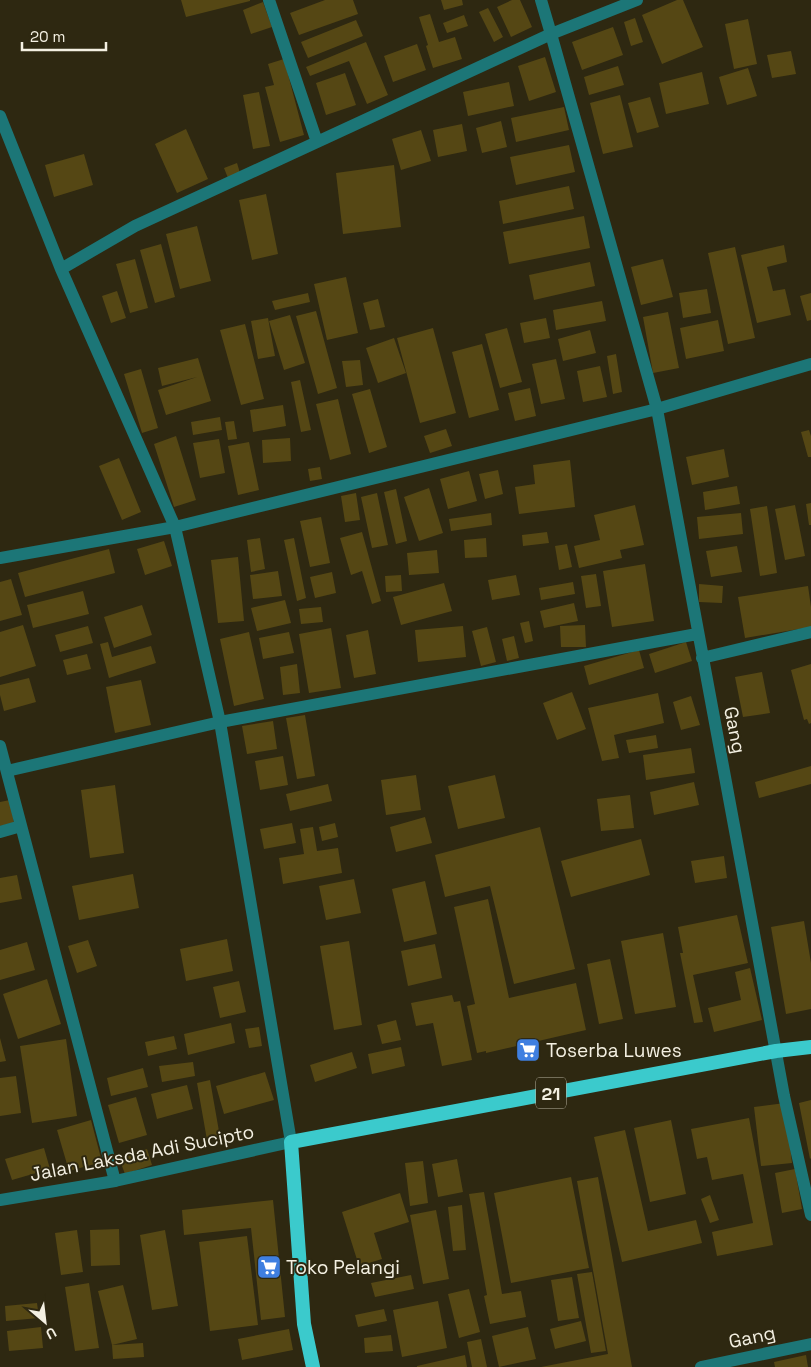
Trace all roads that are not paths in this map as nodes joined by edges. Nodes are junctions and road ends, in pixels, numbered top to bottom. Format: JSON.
{"nodes":[{"id":1,"x":269,"y":0,"type":"edge"},
{"id":2,"x":541,"y":0,"type":"edge"},
{"id":3,"x":638,"y":0,"type":"edge"},
{"id":4,"x":551,"y":34,"type":"junction"},
{"id":5,"x":0,"y":116,"type":"edge"},
{"id":6,"x":317,"y":142,"type":"junction"},
{"id":7,"x":61,"y":269,"type":"junction"},
{"id":8,"x":811,"y":364,"type":"edge"},
{"id":9,"x":657,"y":409,"type":"junction"},
{"id":10,"x":175,"y":527,"type":"junction"},
{"id":11,"x":0,"y":558,"type":"edge"},
{"id":12,"x":811,"y":632,"type":"edge"},
{"id":13,"x":697,"y":634,"type":"junction"},
{"id":14,"x":702,"y":658,"type":"junction"},
{"id":15,"x":220,"y":722,"type":"junction"},
{"id":16,"x":0,"y":746,"type":"edge"},
{"id":17,"x":7,"y":771,"type":"junction"},
{"id":18,"x":21,"y":826,"type":"junction"},
{"id":19,"x":0,"y":832,"type":"edge"},
{"id":20,"x":811,"y":1047,"type":"edge"},
{"id":21,"x":776,"y":1051,"type":"junction"},
{"id":22,"x":291,"y":1142,"type":"junction"},
{"id":23,"x":115,"y":1181,"type":"junction"},
{"id":24,"x":0,"y":1200,"type":"edge"},
{"id":25,"x":811,"y":1215,"type":"edge"},
{"id":26,"x":811,"y":1344,"type":"edge"},
{"id":27,"x":313,"y":1367,"type":"edge"},
{"id":28,"x":701,"y":1367,"type":"edge"}],
"edges":[{"from":1,"to":6,"type":"street"},
{"from":2,"to":4,"type":"street","name":"Gang"},
{"from":3,"to":4,"type":"street"},
{"from":4,"to":6,"type":"street"},
{"from":4,"to":9,"type":"street","name":"Gang"},
{"from":5,"to":7,"type":"street"},
{"from":6,"to":7,"type":"street"},
{"from":7,"to":10,"type":"street"},
{"from":8,"to":9,"type":"street"},
{"from":9,"to":10,"type":"street"},
{"from":9,"to":13,"type":"street","name":"Gang"},
{"from":10,"to":11,"type":"street"},
{"from":10,"to":15,"type":"street"},
{"from":12,"to":14,"type":"street"},
{"from":13,"to":14,"type":"street","name":"Gang"},
{"from":13,"to":15,"type":"street"},
{"from":14,"to":21,"type":"street","name":"Gang"},
{"from":15,"to":17,"type":"street"},
{"from":15,"to":22,"type":"street"},
{"from":16,"to":17,"type":"street"},
{"from":17,"to":18,"type":"street"},
{"from":18,"to":19,"type":"street"},
{"from":18,"to":23,"type":"street"},
{"from":20,"to":21,"type":"highway","number":"21"},
{"from":21,"to":22,"type":"highway","number":"21"},
{"from":21,"to":25,"type":"street","name":"Gang"},
{"from":22,"to":23,"type":"street","name":"Jalan Laksda Adi Sucipto"},
{"from":22,"to":27,"type":"highway"},
{"from":23,"to":24,"type":"street","name":"Jalan Laksda Adi Sucipto"},
{"from":26,"to":28,"type":"street","name":"Gang"}]}
